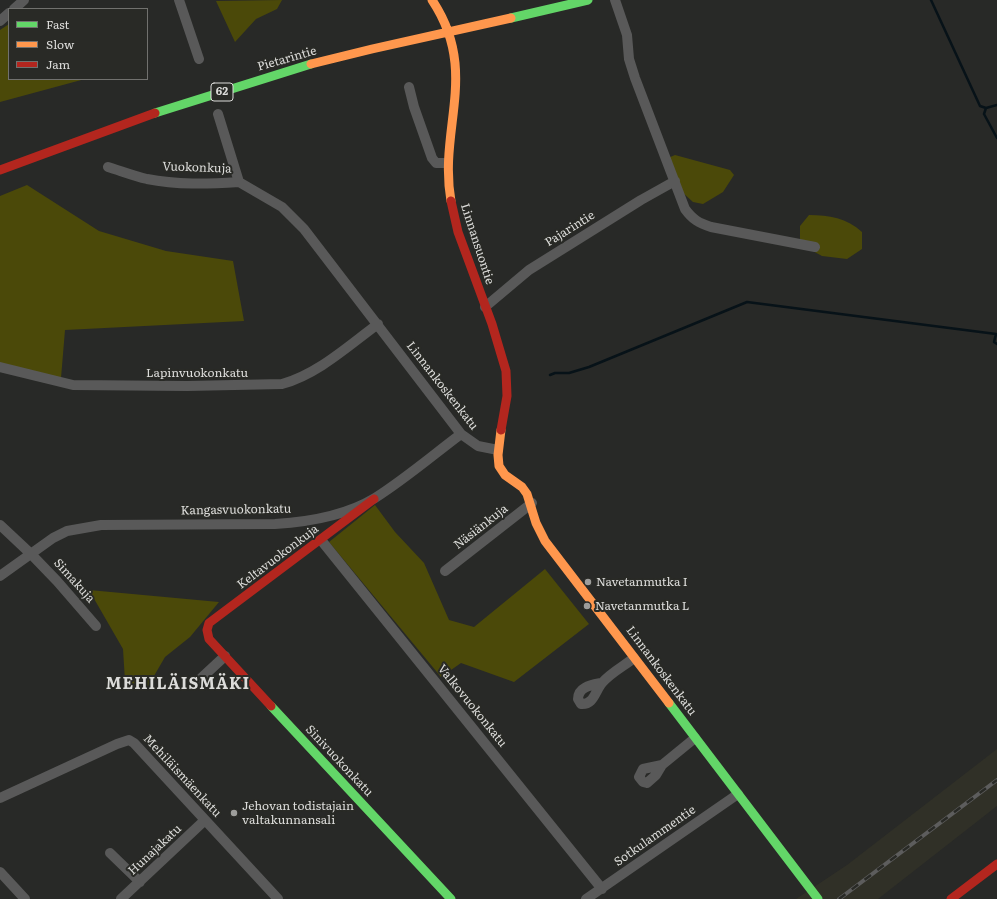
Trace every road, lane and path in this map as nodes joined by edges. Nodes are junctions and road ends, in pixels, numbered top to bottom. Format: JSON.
{"nodes":[{"id":1,"x":24,"y":0,"type":"edge"},
{"id":2,"x":179,"y":0,"type":"edge"},
{"id":3,"x":432,"y":0,"type":"edge"},
{"id":4,"x":588,"y":0,"type":"edge"},
{"id":5,"x":615,"y":0,"type":"edge"},
{"id":6,"x":15,"y":8,"type":"edge"},
{"id":7,"x":8,"y":14,"type":"edge"},
{"id":8,"x":0,"y":21,"type":"edge"},
{"id":9,"x":449,"y":31,"type":"junction"},
{"id":10,"x":199,"y":59,"type":"dead end"},
{"id":11,"x":409,"y":88,"type":"dead end"},
{"id":12,"x":218,"y":114,"type":"dead end"},
{"id":13,"x":448,"y":163,"type":"junction"},
{"id":14,"x":108,"y":167,"type":"dead end"},
{"id":15,"x":0,"y":170,"type":"edge"},
{"id":16,"x":675,"y":181,"type":"junction"},
{"id":17,"x":239,"y":182,"type":"junction"},
{"id":18,"x":816,"y":246,"type":"dead end"},
{"id":19,"x":485,"y":307,"type":"junction"},
{"id":20,"x":378,"y":324,"type":"junction"},
{"id":21,"x":0,"y":367,"type":"edge"},
{"id":22,"x":461,"y":434,"type":"junction"},
{"id":23,"x":498,"y":450,"type":"junction"},
{"id":24,"x":374,"y":498,"type":"junction"},
{"id":25,"x":532,"y":503,"type":"junction"},
{"id":26,"x":0,"y":525,"type":"edge"},
{"id":27,"x":321,"y":540,"type":"junction"},
{"id":28,"x":31,"y":554,"type":"junction"},
{"id":29,"x":445,"y":571,"type":"dead end"},
{"id":30,"x":0,"y":576,"type":"edge"},
{"id":31,"x":96,"y":626,"type":"dead end"},
{"id":32,"x":209,"y":639,"type":"joint"},
{"id":33,"x":225,"y":656,"type":"junction"},
{"id":34,"x":634,"y":658,"type":"junction"},
{"id":35,"x":197,"y":682,"type":"dead end"},
{"id":36,"x":601,"y":683,"type":"dead end"},
{"id":37,"x":695,"y":738,"type":"junction"},
{"id":38,"x":662,"y":765,"type":"dead end"},
{"id":39,"x":738,"y":794,"type":"junction"},
{"id":40,"x":0,"y":798,"type":"edge"},
{"id":41,"x":205,"y":820,"type":"junction"},
{"id":42,"x":110,"y":853,"type":"dead end"},
{"id":43,"x":997,"y":864,"type":"edge"},
{"id":44,"x":0,"y":872,"type":"edge"},
{"id":45,"x":140,"y":882,"type":"junction"},
{"id":46,"x":602,"y":889,"type":"junction"},
{"id":47,"x":25,"y":899,"type":"edge"},
{"id":48,"x":121,"y":899,"type":"edge"},
{"id":49,"x":278,"y":899,"type":"edge"},
{"id":50,"x":451,"y":899,"type":"edge"},
{"id":51,"x":586,"y":899,"type":"edge"},
{"id":52,"x":818,"y":899,"type":"edge"},
{"id":53,"x":951,"y":899,"type":"edge"}],
"edges":[{"from":1,"to":6,"type":"street"},
{"from":2,"to":10,"type":"street"},
{"from":3,"to":9,"type":"street","name":"Linnansuontie"},
{"from":4,"to":9,"type":"street","name":"Pietarintie","number":"62"},
{"from":5,"to":16,"type":"street"},
{"from":7,"to":8,"type":"street"},
{"from":9,"to":13,"type":"street","name":"Linnansuontie"},
{"from":9,"to":15,"type":"street","name":"Pietarintie","number":"62"},
{"from":11,"to":13,"type":"street"},
{"from":12,"to":17,"type":"street"},
{"from":13,"to":19,"type":"street","name":"Linnansuontie"},
{"from":14,"to":17,"type":"street","name":"Vuokonkuja"},
{"from":16,"to":18,"type":"street"},
{"from":16,"to":19,"type":"street","name":"Pajarintie"},
{"from":17,"to":20,"type":"street","name":"Linnankoskenkatu"},
{"from":19,"to":23,"type":"street","name":"Linnansuontie"},
{"from":20,"to":21,"type":"street","name":"Lapinvuokonkatu"},
{"from":20,"to":22,"type":"street","name":"Linnankoskenkatu"},
{"from":22,"to":23,"type":"street","name":"Linnankoskenkatu"},
{"from":22,"to":24,"type":"street","name":"Kangasvuokonkatu"},
{"from":23,"to":25,"type":"street","name":"Linnankoskenkatu"},
{"from":24,"to":27,"type":"street","name":"Keltavuokonkuja"},
{"from":24,"to":28,"type":"street","name":"Kangasvuokonkatu"},
{"from":25,"to":29,"type":"street","name":"Näsiänkuja"},
{"from":25,"to":34,"type":"street","name":"Linnankoskenkatu"},
{"from":26,"to":28,"type":"street"},
{"from":27,"to":32,"type":"street","name":"Keltavuokonkuja"},
{"from":27,"to":46,"type":"street","name":"Valkovuokonkatu"},
{"from":28,"to":30,"type":"street","name":"Kangasvuokonkatu"},
{"from":28,"to":31,"type":"street","name":"Simakuja"},
{"from":32,"to":33,"type":"street","name":"Sinivuokonkatu"},
{"from":33,"to":35,"type":"street"},
{"from":33,"to":50,"type":"street","name":"Sinivuokonkatu"},
{"from":34,"to":36,"type":"street"},
{"from":34,"to":37,"type":"street","name":"Linnankoskenkatu"},
{"from":37,"to":38,"type":"street"},
{"from":37,"to":39,"type":"street","name":"Linnankoskenkatu"},
{"from":39,"to":46,"type":"street","name":"Sotkulammentie"},
{"from":39,"to":52,"type":"street","name":"Linnankoskenkatu"},
{"from":40,"to":41,"type":"street","name":"Mehiläismäenkatu"},
{"from":41,"to":45,"type":"street","name":"Hunajakatu"},
{"from":41,"to":49,"type":"street","name":"Mehiläismäenkatu"},
{"from":42,"to":45,"type":"street"},
{"from":43,"to":53,"type":"street"},
{"from":44,"to":47,"type":"street"},
{"from":45,"to":48,"type":"street","name":"Hunajakatu"},
{"from":46,"to":51,"type":"street","name":"Sotkulammentie"}]}
